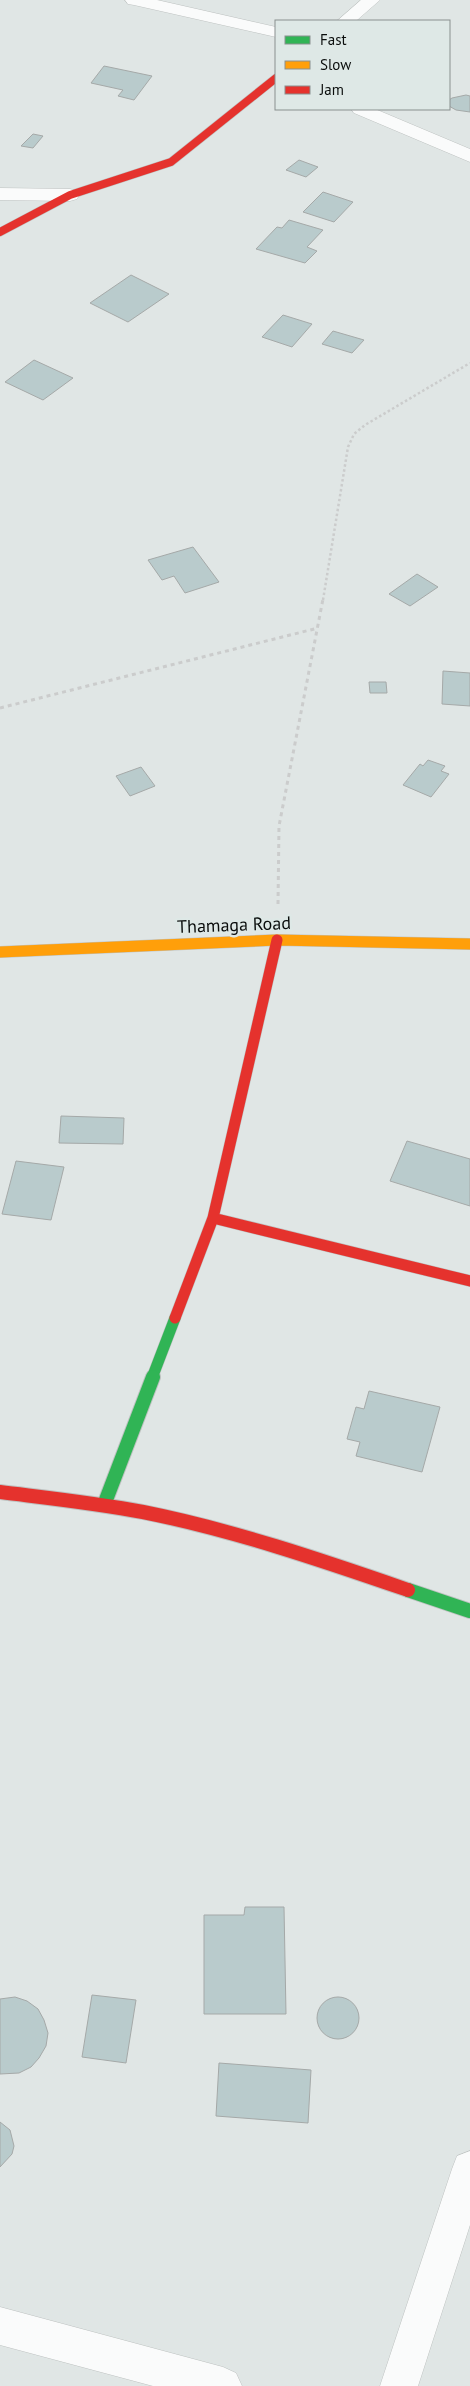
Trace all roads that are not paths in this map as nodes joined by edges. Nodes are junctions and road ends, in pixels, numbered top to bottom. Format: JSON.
{"nodes":[{"id":1,"x":134,"y":0,"type":"edge"},
{"id":2,"x":371,"y":0,"type":"edge"},
{"id":3,"x":347,"y":20,"type":"edge"},
{"id":4,"x":275,"y":32,"type":"edge"},
{"id":5,"x":275,"y":79,"type":"edge"},
{"id":6,"x":362,"y":110,"type":"edge"},
{"id":7,"x":470,"y":156,"type":"edge"},
{"id":8,"x":0,"y":194,"type":"edge"},
{"id":9,"x":70,"y":195,"type":"junction"},
{"id":10,"x":0,"y":232,"type":"edge"},
{"id":11,"x":277,"y":940,"type":"junction"},
{"id":12,"x":470,"y":944,"type":"edge"},
{"id":13,"x":0,"y":952,"type":"edge"},
{"id":14,"x":213,"y":1218,"type":"junction"},
{"id":15,"x":470,"y":1281,"type":"edge"},
{"id":16,"x":0,"y":1492,"type":"edge"},
{"id":17,"x":104,"y":1505,"type":"junction"},
{"id":18,"x":470,"y":1611,"type":"edge"},
{"id":19,"x":470,"y":2169,"type":"edge"},
{"id":20,"x":0,"y":2326,"type":"edge"},
{"id":21,"x":223,"y":2386,"type":"edge"},
{"id":22,"x":399,"y":2386,"type":"edge"}],
"edges":[{"from":1,"to":4,"type":"street"},
{"from":2,"to":3,"type":"street"},
{"from":5,"to":9,"type":"street"},
{"from":6,"to":7,"type":"street"},
{"from":8,"to":9,"type":"street"},
{"from":9,"to":10,"type":"street"},
{"from":11,"to":12,"type":"street","name":"Thamaga Road"},
{"from":11,"to":13,"type":"street","name":"Thamaga Road"},
{"from":11,"to":14,"type":"street"},
{"from":14,"to":15,"type":"street"},
{"from":14,"to":17,"type":"street"},
{"from":16,"to":17,"type":"street"},
{"from":17,"to":18,"type":"street"},
{"from":19,"to":22,"type":"street"},
{"from":20,"to":21,"type":"street"}]}
